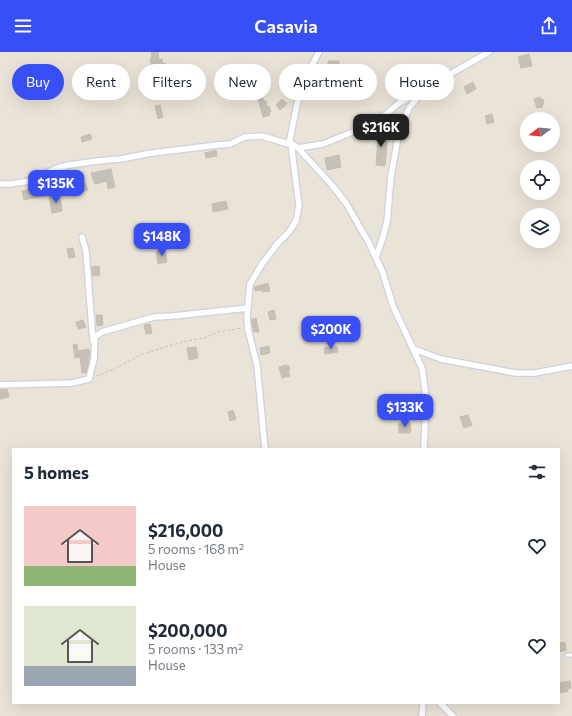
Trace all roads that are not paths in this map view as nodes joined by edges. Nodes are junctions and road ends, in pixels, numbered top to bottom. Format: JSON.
{"nodes":[{"id":1,"x":319,"y":52,"type":"edge"},
{"id":2,"x":489,"y":52,"type":"edge"},
{"id":3,"x":454,"y":72,"type":"edge"},
{"id":4,"x":404,"y":100,"type":"edge"},
{"id":5,"x":415,"y":100,"type":"edge"},
{"id":6,"x":290,"y":144,"type":"junction"},
{"id":7,"x":298,"y":148,"type":"junction"},
{"id":8,"x":0,"y":184,"type":"edge"},
{"id":9,"x":82,"y":237,"type":"dead end"},
{"id":10,"x":376,"y":257,"type":"junction"},
{"id":11,"x":248,"y":308,"type":"junction"},
{"id":12,"x":94,"y":345,"type":"junction"},
{"id":13,"x":414,"y":349,"type":"junction"},
{"id":14,"x":572,"y":366,"type":"edge"},
{"id":15,"x":0,"y":385,"type":"edge"},
{"id":16,"x":265,"y":448,"type":"edge"},
{"id":17,"x":424,"y":448,"type":"edge"},
{"id":18,"x":572,"y":655,"type":"edge"},
{"id":19,"x":567,"y":656,"type":"dead end"},
{"id":20,"x":422,"y":704,"type":"edge"},
{"id":21,"x":441,"y":704,"type":"edge"},
{"id":22,"x":422,"y":716,"type":"edge"},
{"id":23,"x":453,"y":716,"type":"edge"}],
"edges":[{"from":1,"to":6,"type":"street"},
{"from":2,"to":3,"type":"street"},
{"from":4,"to":7,"type":"street"},
{"from":5,"to":10,"type":"street"},
{"from":6,"to":7,"type":"street"},
{"from":6,"to":8,"type":"street"},
{"from":6,"to":11,"type":"street"},
{"from":7,"to":10,"type":"street"},
{"from":9,"to":12,"type":"street"},
{"from":10,"to":13,"type":"street"},
{"from":11,"to":12,"type":"street"},
{"from":11,"to":16,"type":"street"},
{"from":12,"to":15,"type":"street"},
{"from":13,"to":14,"type":"street"},
{"from":13,"to":17,"type":"street"},
{"from":18,"to":19,"type":"lane"},
{"from":20,"to":22,"type":"street"},
{"from":21,"to":23,"type":"street"}]}
